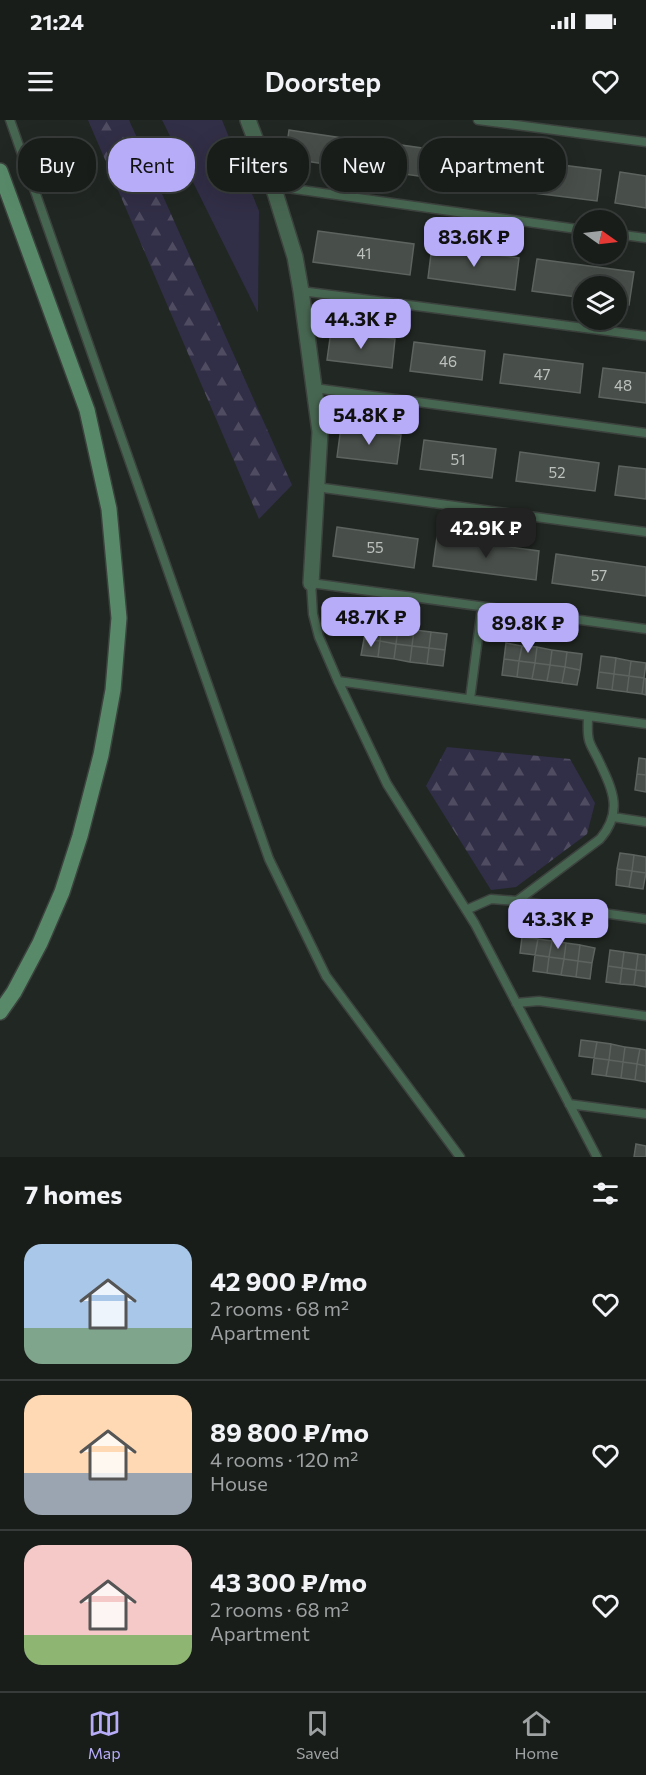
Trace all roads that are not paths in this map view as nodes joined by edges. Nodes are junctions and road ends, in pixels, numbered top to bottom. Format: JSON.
{"nodes":[{"id":1,"x":10,"y":120,"type":"edge"},
{"id":2,"x":248,"y":120,"type":"edge"},
{"id":3,"x":478,"y":120,"type":"edge"},
{"id":4,"x":255,"y":138,"type":"edge"},
{"id":5,"x":646,"y":142,"type":"edge"},
{"id":6,"x":0,"y":171,"type":"edge"},
{"id":7,"x":309,"y":191,"type":"edge"},
{"id":8,"x":275,"y":192,"type":"edge"},
{"id":9,"x":573,"y":228,"type":"edge"},
{"id":10,"x":627,"y":235,"type":"edge"},
{"id":11,"x":646,"y":238,"type":"edge"},
{"id":12,"x":301,"y":291,"type":"junction"},
{"id":13,"x":646,"y":336,"type":"edge"},
{"id":14,"x":314,"y":388,"type":"junction"},
{"id":15,"x":646,"y":433,"type":"edge"},
{"id":16,"x":316,"y":487,"type":"junction"},
{"id":17,"x":646,"y":532,"type":"edge"},
{"id":18,"x":311,"y":584,"type":"junction"},
{"id":19,"x":482,"y":607,"type":"junction"},
{"id":20,"x":646,"y":629,"type":"edge"},
{"id":21,"x":338,"y":681,"type":"junction"},
{"id":22,"x":470,"y":699,"type":"junction"},
{"id":23,"x":588,"y":716,"type":"junction"},
{"id":24,"x":646,"y":724,"type":"edge"},
{"id":25,"x":613,"y":817,"type":"junction"},
{"id":26,"x":646,"y":822,"type":"edge"},
{"id":27,"x":518,"y":901,"type":"junction"},
{"id":28,"x":466,"y":910,"type":"junction"},
{"id":29,"x":646,"y":920,"type":"edge"},
{"id":30,"x":516,"y":1003,"type":"junction"},
{"id":31,"x":0,"y":1012,"type":"edge"},
{"id":32,"x":646,"y":1016,"type":"edge"},
{"id":33,"x":569,"y":1104,"type":"junction"},
{"id":34,"x":646,"y":1114,"type":"edge"},
{"id":35,"x":460,"y":1157,"type":"edge"},
{"id":36,"x":597,"y":1157,"type":"edge"}],
"edges":[{"from":1,"to":35,"type":"lane"},
{"from":2,"to":4,"type":"street"},
{"from":3,"to":5,"type":"lane"},
{"from":6,"to":31,"type":"main road"},
{"from":7,"to":9,"type":"lane"},
{"from":8,"to":12,"type":"street"},
{"from":10,"to":11,"type":"lane"},
{"from":12,"to":13,"type":"lane"},
{"from":12,"to":14,"type":"street"},
{"from":14,"to":15,"type":"lane"},
{"from":14,"to":16,"type":"street"},
{"from":16,"to":17,"type":"lane"},
{"from":16,"to":18,"type":"street"},
{"from":18,"to":19,"type":"lane"},
{"from":18,"to":21,"type":"lane"},
{"from":19,"to":20,"type":"lane"},
{"from":19,"to":22,"type":"lane"},
{"from":21,"to":22,"type":"lane"},
{"from":21,"to":28,"type":"lane"},
{"from":22,"to":23,"type":"lane"},
{"from":23,"to":24,"type":"lane"},
{"from":23,"to":25,"type":"lane"},
{"from":25,"to":26,"type":"lane"},
{"from":25,"to":27,"type":"lane"},
{"from":27,"to":28,"type":"lane"},
{"from":27,"to":29,"type":"lane"},
{"from":28,"to":30,"type":"lane"},
{"from":30,"to":32,"type":"lane"},
{"from":30,"to":33,"type":"lane"},
{"from":33,"to":34,"type":"lane"},
{"from":33,"to":36,"type":"lane"}]}
